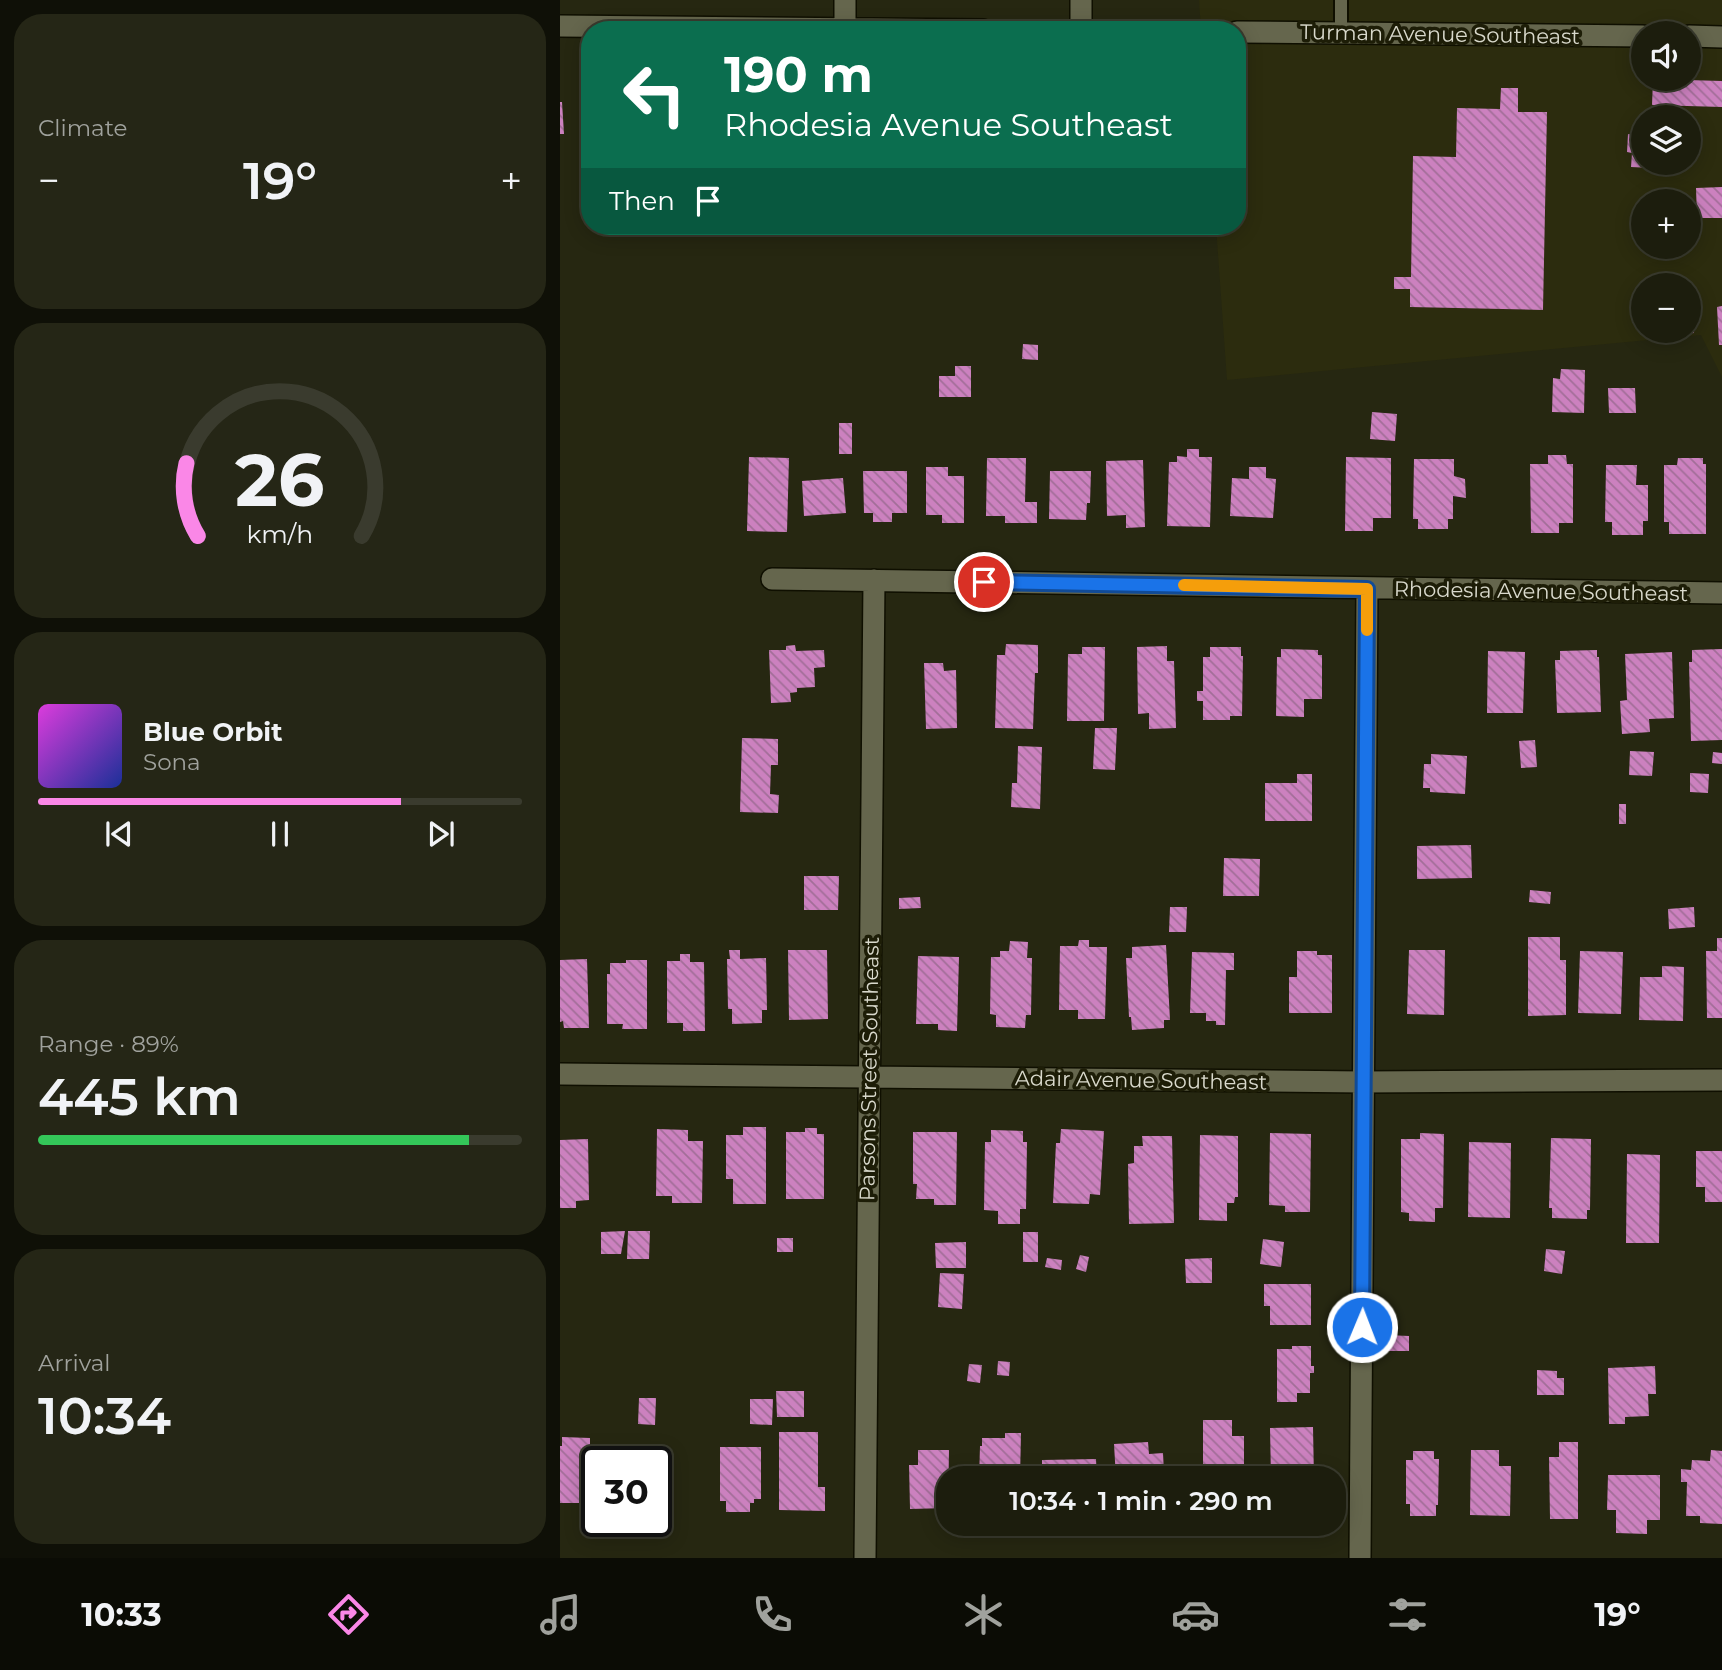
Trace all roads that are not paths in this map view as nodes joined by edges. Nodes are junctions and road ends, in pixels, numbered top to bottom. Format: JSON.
{"nodes":[{"id":1,"x":845,"y":0,"type":"edge"},
{"id":2,"x":1081,"y":0,"type":"edge"},
{"id":3,"x":1340,"y":0,"type":"edge"},
{"id":4,"x":845,"y":21,"type":"edge"},
{"id":5,"x":1081,"y":21,"type":"edge"},
{"id":6,"x":560,"y":26,"type":"edge"},
{"id":7,"x":581,"y":26,"type":"edge"},
{"id":8,"x":1246,"y":32,"type":"edge"},
{"id":9,"x":1341,"y":33,"type":"junction"},
{"id":10,"x":1631,"y":36,"type":"edge"},
{"id":11,"x":1701,"y":36,"type":"edge"},
{"id":12,"x":1722,"y":37,"type":"edge"},
{"id":13,"x":772,"y":579,"type":"dead end"},
{"id":14,"x":874,"y":580,"type":"junction"},
{"id":15,"x":1367,"y":589,"type":"junction"},
{"id":16,"x":1722,"y":593,"type":"edge"},
{"id":17,"x":560,"y":1074,"type":"edge"},
{"id":18,"x":869,"y":1077,"type":"junction"},
{"id":19,"x":1722,"y":1080,"type":"edge"},
{"id":20,"x":1363,"y":1082,"type":"junction"},
{"id":21,"x":865,"y":1558,"type":"edge"},
{"id":22,"x":1360,"y":1558,"type":"edge"}],
"edges":[{"from":1,"to":4,"type":"street"},
{"from":2,"to":5,"type":"street"},
{"from":3,"to":9,"type":"lane"},
{"from":6,"to":7,"type":"street"},
{"from":8,"to":9,"type":"street","name":"Turman Avenue Southeast"},
{"from":9,"to":10,"type":"street","name":"Turman Avenue Southeast"},
{"from":11,"to":12,"type":"street"},
{"from":13,"to":14,"type":"street","name":"Rhodesia Avenue Southeast"},
{"from":14,"to":15,"type":"street","name":"Rhodesia Avenue Southeast"},
{"from":14,"to":18,"type":"street","name":"Parsons Street Southeast"},
{"from":15,"to":16,"type":"street","name":"Rhodesia Avenue Southeast"},
{"from":15,"to":20,"type":"street"},
{"from":17,"to":18,"type":"street","name":"Adair Avenue Southeast"},
{"from":18,"to":20,"type":"street","name":"Adair Avenue Southeast"},
{"from":18,"to":21,"type":"street","name":"Parsons Street Southeast"},
{"from":19,"to":20,"type":"street","name":"Adair Avenue Southeast"},
{"from":20,"to":22,"type":"street"}]}
